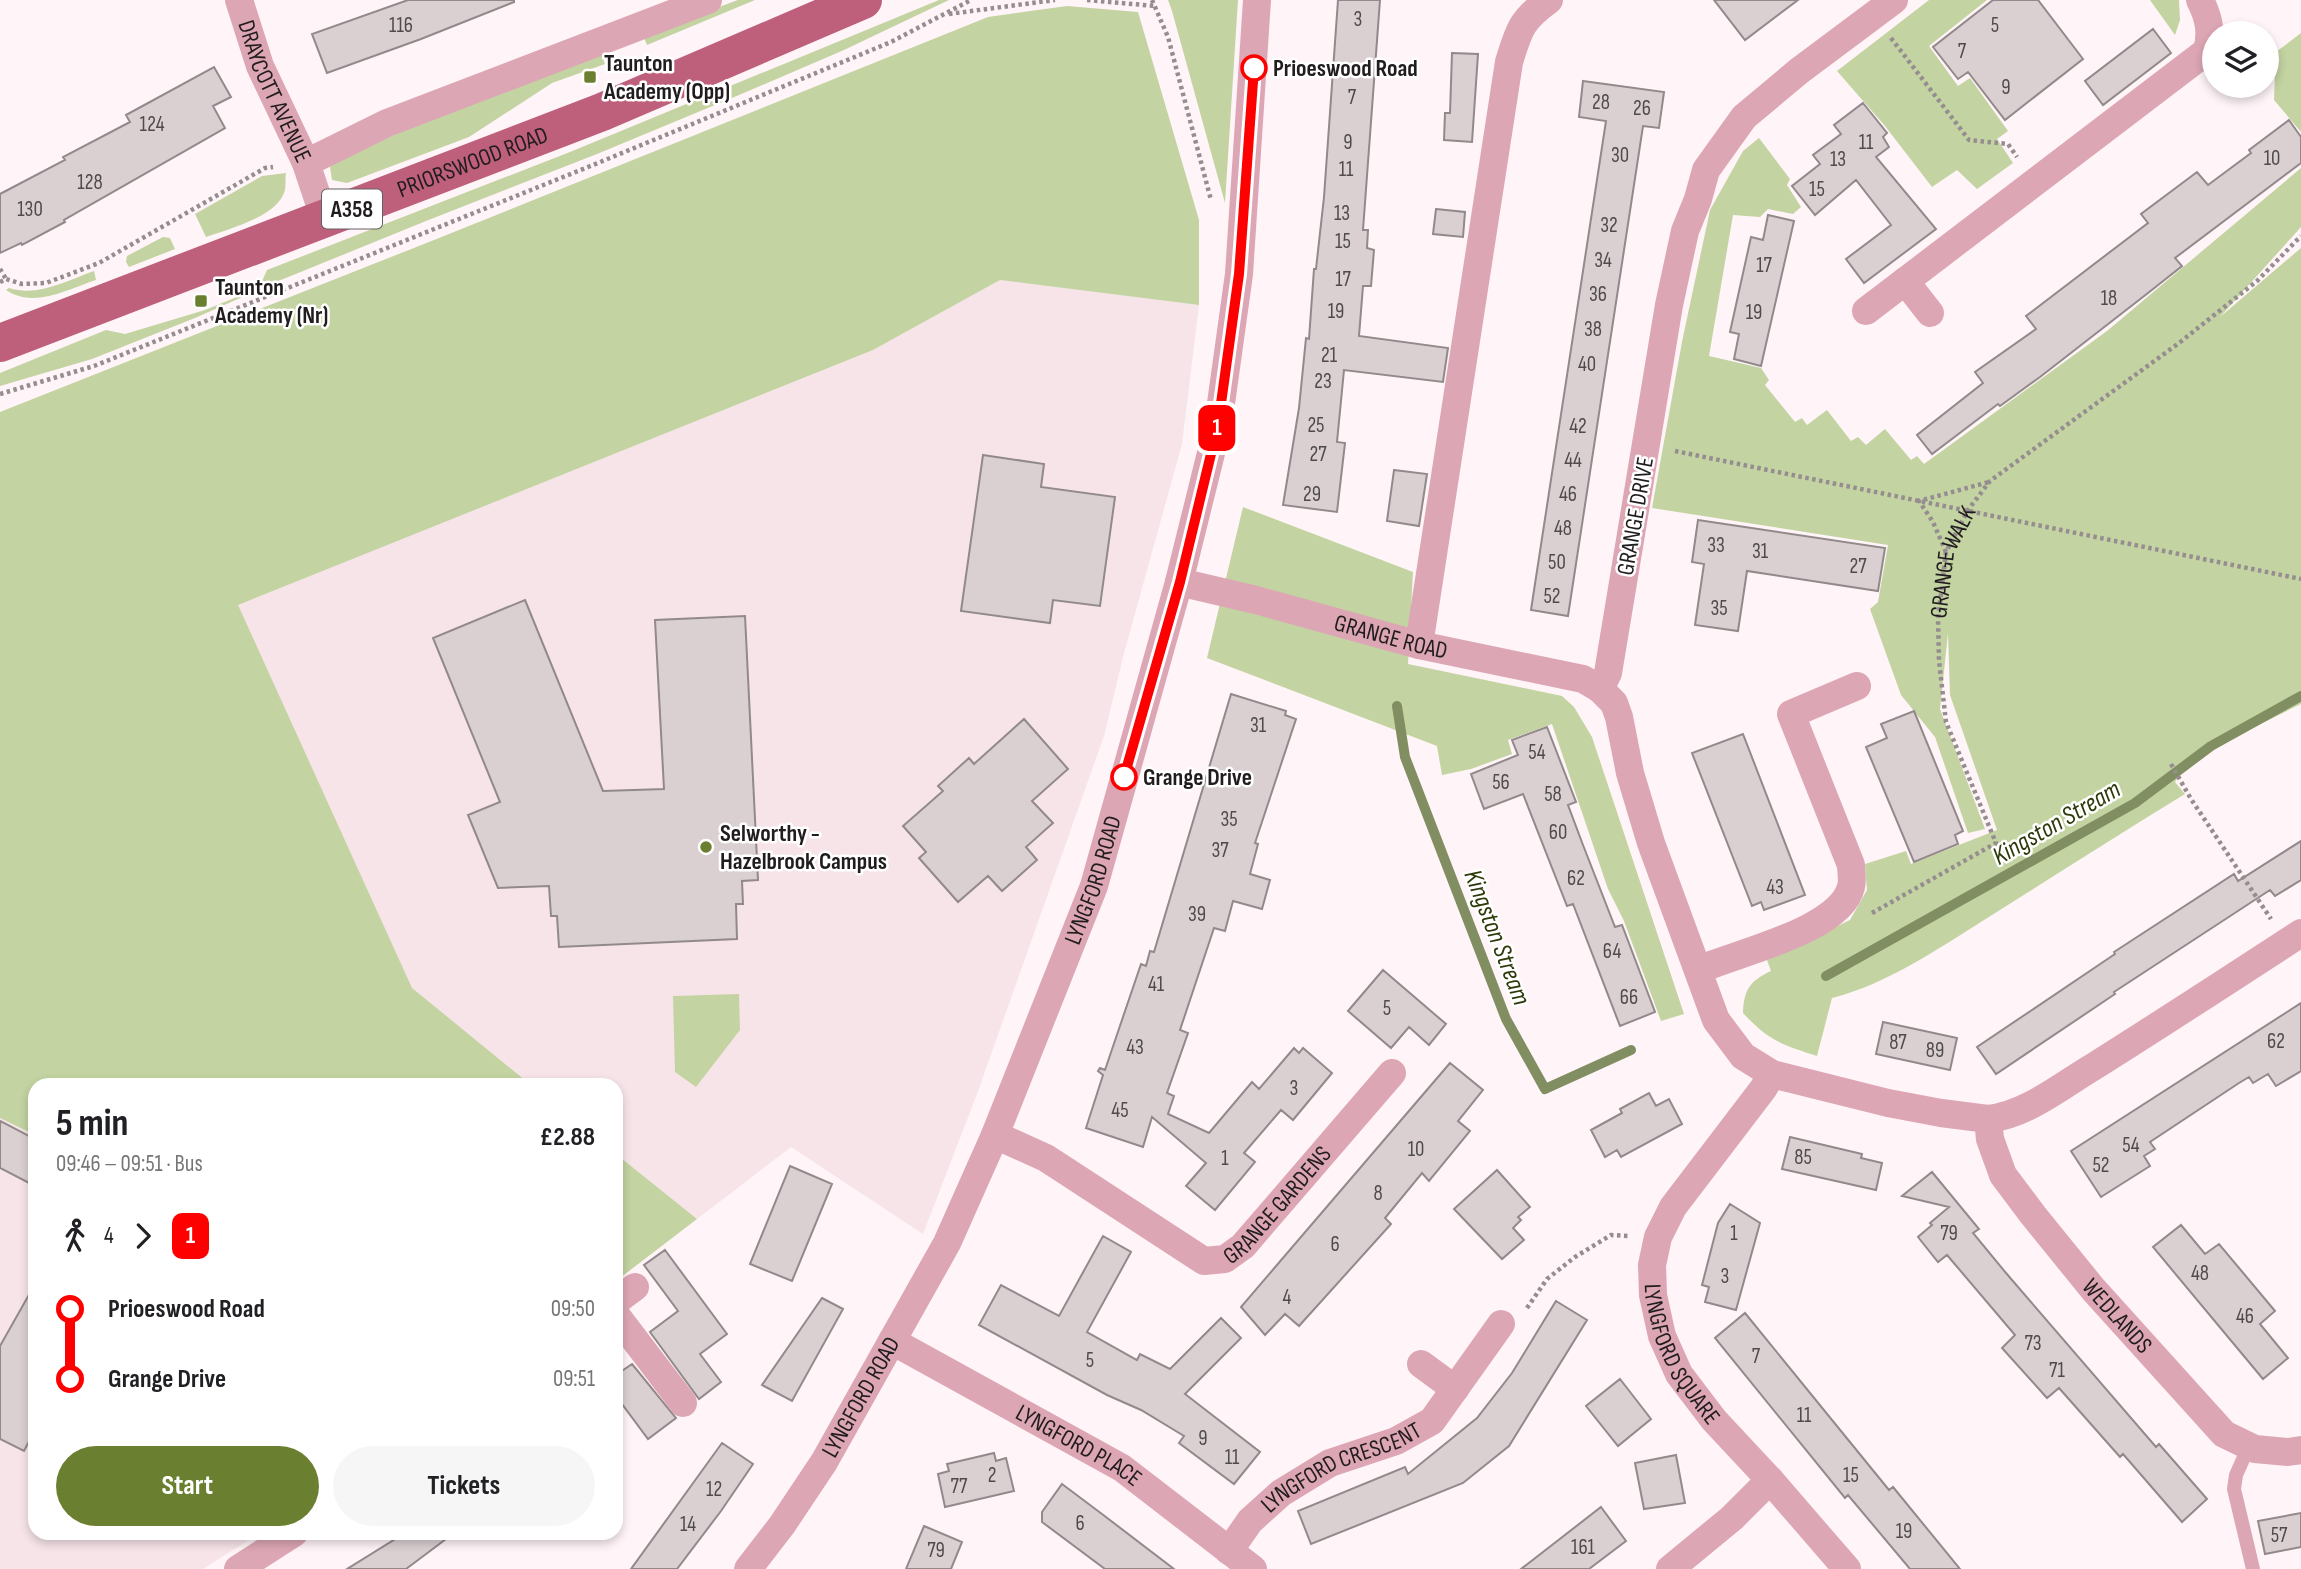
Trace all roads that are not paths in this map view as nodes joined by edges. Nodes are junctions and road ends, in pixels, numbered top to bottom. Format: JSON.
{"nodes":[{"id":1,"x":239,"y":0,"type":"edge"},
{"id":2,"x":708,"y":0,"type":"edge"},
{"id":3,"x":863,"y":0,"type":"edge"},
{"id":4,"x":1257,"y":0,"type":"edge"},
{"id":5,"x":1549,"y":0,"type":"edge"},
{"id":6,"x":2200,"y":0,"type":"edge"},
{"id":7,"x":1883,"y":8,"type":"edge"},
{"id":8,"x":306,"y":163,"type":"junction"},
{"id":9,"x":325,"y":220,"type":"junction"},
{"id":10,"x":1905,"y":281,"type":"junction"},
{"id":11,"x":1866,"y":311,"type":"dead end"},
{"id":12,"x":1930,"y":313,"type":"dead end"},
{"id":13,"x":0,"y":343,"type":"edge"},
{"id":14,"x":1180,"y":582,"type":"junction"},
{"id":15,"x":1419,"y":645,"type":"junction"},
{"id":16,"x":1857,"y":686,"type":"dead end"},
{"id":17,"x":1600,"y":689,"type":"junction"},
{"id":18,"x":2294,"y":938,"type":"edge"},
{"id":19,"x":1698,"y":970,"type":"junction"},
{"id":20,"x":1392,"y":1073,"type":"dead end"},
{"id":21,"x":1772,"y":1074,"type":"junction"},
{"id":22,"x":1988,"y":1119,"type":"junction"},
{"id":23,"x":995,"y":1135,"type":"junction"},
{"id":24,"x":623,"y":1324,"type":"edge"},
{"id":25,"x":1501,"y":1324,"type":"road end"},
{"id":26,"x":892,"y":1340,"type":"junction"},
{"id":27,"x":1421,"y":1364,"type":"dead end"},
{"id":28,"x":1455,"y":1389,"type":"junction"},
{"id":29,"x":684,"y":1403,"type":"dead end"},
{"id":30,"x":2249,"y":1446,"type":"junction"},
{"id":31,"x":2301,"y":1450,"type":"edge"},
{"id":32,"x":1770,"y":1480,"type":"junction"},
{"id":33,"x":283,"y":1540,"type":"edge"},
{"id":34,"x":1229,"y":1551,"type":"junction"},
{"id":35,"x":239,"y":1569,"type":"edge"},
{"id":36,"x":748,"y":1569,"type":"edge"},
{"id":37,"x":1253,"y":1569,"type":"edge"},
{"id":38,"x":1670,"y":1569,"type":"edge"},
{"id":39,"x":1847,"y":1569,"type":"edge"},
{"id":40,"x":2253,"y":1569,"type":"edge"}],
"edges":[{"from":1,"to":8,"type":"street","name":"DRAYCOTT AVENUE"},
{"from":2,"to":8,"type":"street"},
{"from":3,"to":9,"type":"main road","name":"PRIORSWOOD ROAD","number":"A358"},
{"from":4,"to":14,"type":"street","name":"LYNGFORD ROAD"},
{"from":5,"to":15,"type":"street"},
{"from":6,"to":10,"type":"street"},
{"from":7,"to":17,"type":"street","name":"GRANGE DRIVE"},
{"from":8,"to":9,"type":"street","name":"DRAYCOTT AVENUE"},
{"from":9,"to":13,"type":"main road","name":"PRIORSWOOD ROAD","number":"A358"},
{"from":10,"to":11,"type":"street"},
{"from":10,"to":12,"type":"street"},
{"from":14,"to":15,"type":"street","name":"GRANGE ROAD"},
{"from":14,"to":23,"type":"street","name":"LYNGFORD ROAD"},
{"from":15,"to":17,"type":"street","name":"GRANGE ROAD"},
{"from":16,"to":19,"type":"street"},
{"from":17,"to":19,"type":"street"},
{"from":18,"to":22,"type":"street"},
{"from":19,"to":21,"type":"street"},
{"from":20,"to":23,"type":"street","name":"GRANGE GARDENS"},
{"from":21,"to":22,"type":"street"},
{"from":21,"to":32,"type":"street","name":"LYNGFORD SQUARE"},
{"from":22,"to":30,"type":"street","name":"WEDLANDS"},
{"from":23,"to":26,"type":"street","name":"LYNGFORD ROAD"},
{"from":24,"to":29,"type":"street"},
{"from":25,"to":28,"type":"street","name":"LYNGFORD CRESCENT"},
{"from":26,"to":34,"type":"street","name":"LYNGFORD PLACE"},
{"from":26,"to":36,"type":"street","name":"LYNGFORD ROAD"},
{"from":27,"to":28,"type":"street"},
{"from":28,"to":34,"type":"street","name":"LYNGFORD CRESCENT"},
{"from":30,"to":31,"type":"street","name":"WEDLANDS"},
{"from":30,"to":40,"type":"lane"},
{"from":32,"to":38,"type":"street"},
{"from":32,"to":39,"type":"street","name":"LYNGFORD SQUARE"},
{"from":33,"to":35,"type":"street"},
{"from":34,"to":37,"type":"street","name":"LYNGFORD PLACE"}]}
